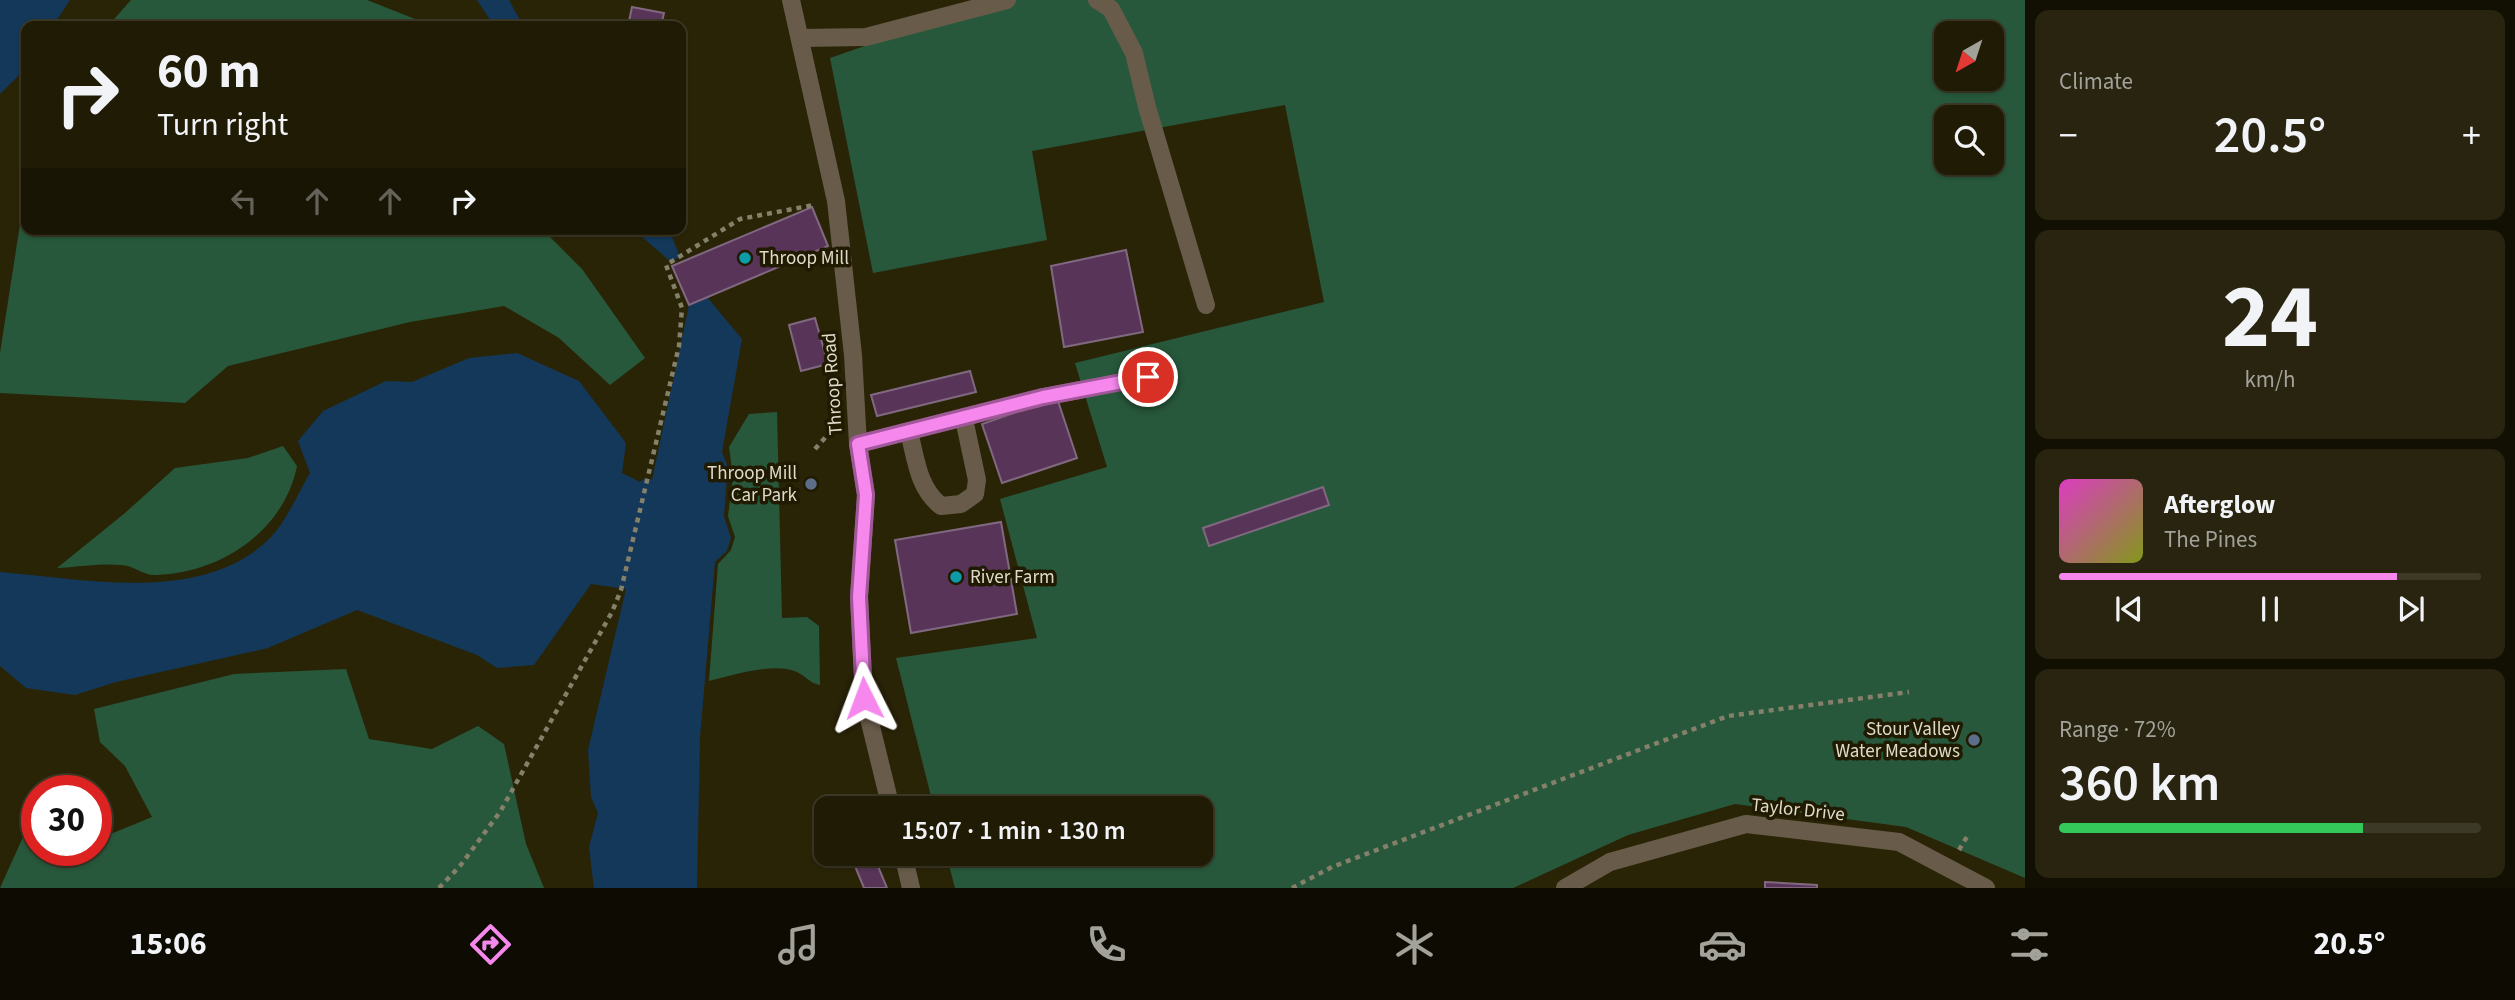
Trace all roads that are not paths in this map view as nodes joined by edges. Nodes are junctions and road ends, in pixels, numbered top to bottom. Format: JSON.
{"nodes":[{"id":1,"x":791,"y":0,"type":"edge"},
{"id":2,"x":1007,"y":0,"type":"edge"},
{"id":3,"x":1097,"y":0,"type":"edge"},
{"id":4,"x":801,"y":37,"type":"junction"},
{"id":5,"x":1206,"y":305,"type":"dead end"},
{"id":6,"x":1148,"y":377,"type":"dead end"},
{"id":7,"x":964,"y":419,"type":"junction"},
{"id":8,"x":909,"y":432,"type":"junction"},
{"id":9,"x":858,"y":444,"type":"junction"},
{"id":10,"x":888,"y":796,"type":"edge"},
{"id":11,"x":905,"y":866,"type":"edge"},
{"id":12,"x":911,"y":888,"type":"edge"},
{"id":13,"x":1565,"y":888,"type":"edge"},
{"id":14,"x":1986,"y":888,"type":"edge"}],
"edges":[{"from":1,"to":4,"type":"street","name":"Throop Road"},
{"from":2,"to":4,"type":"street"},
{"from":3,"to":5,"type":"street"},
{"from":4,"to":9,"type":"street","name":"Throop Road"},
{"from":6,"to":7,"type":"street"},
{"from":7,"to":8,"type":"street"},
{"from":7,"to":8,"type":"street"},
{"from":8,"to":9,"type":"street"},
{"from":9,"to":10,"type":"street","name":"Throop Road"},
{"from":11,"to":12,"type":"street"},
{"from":13,"to":14,"type":"street","name":"Taylor Drive"}]}
